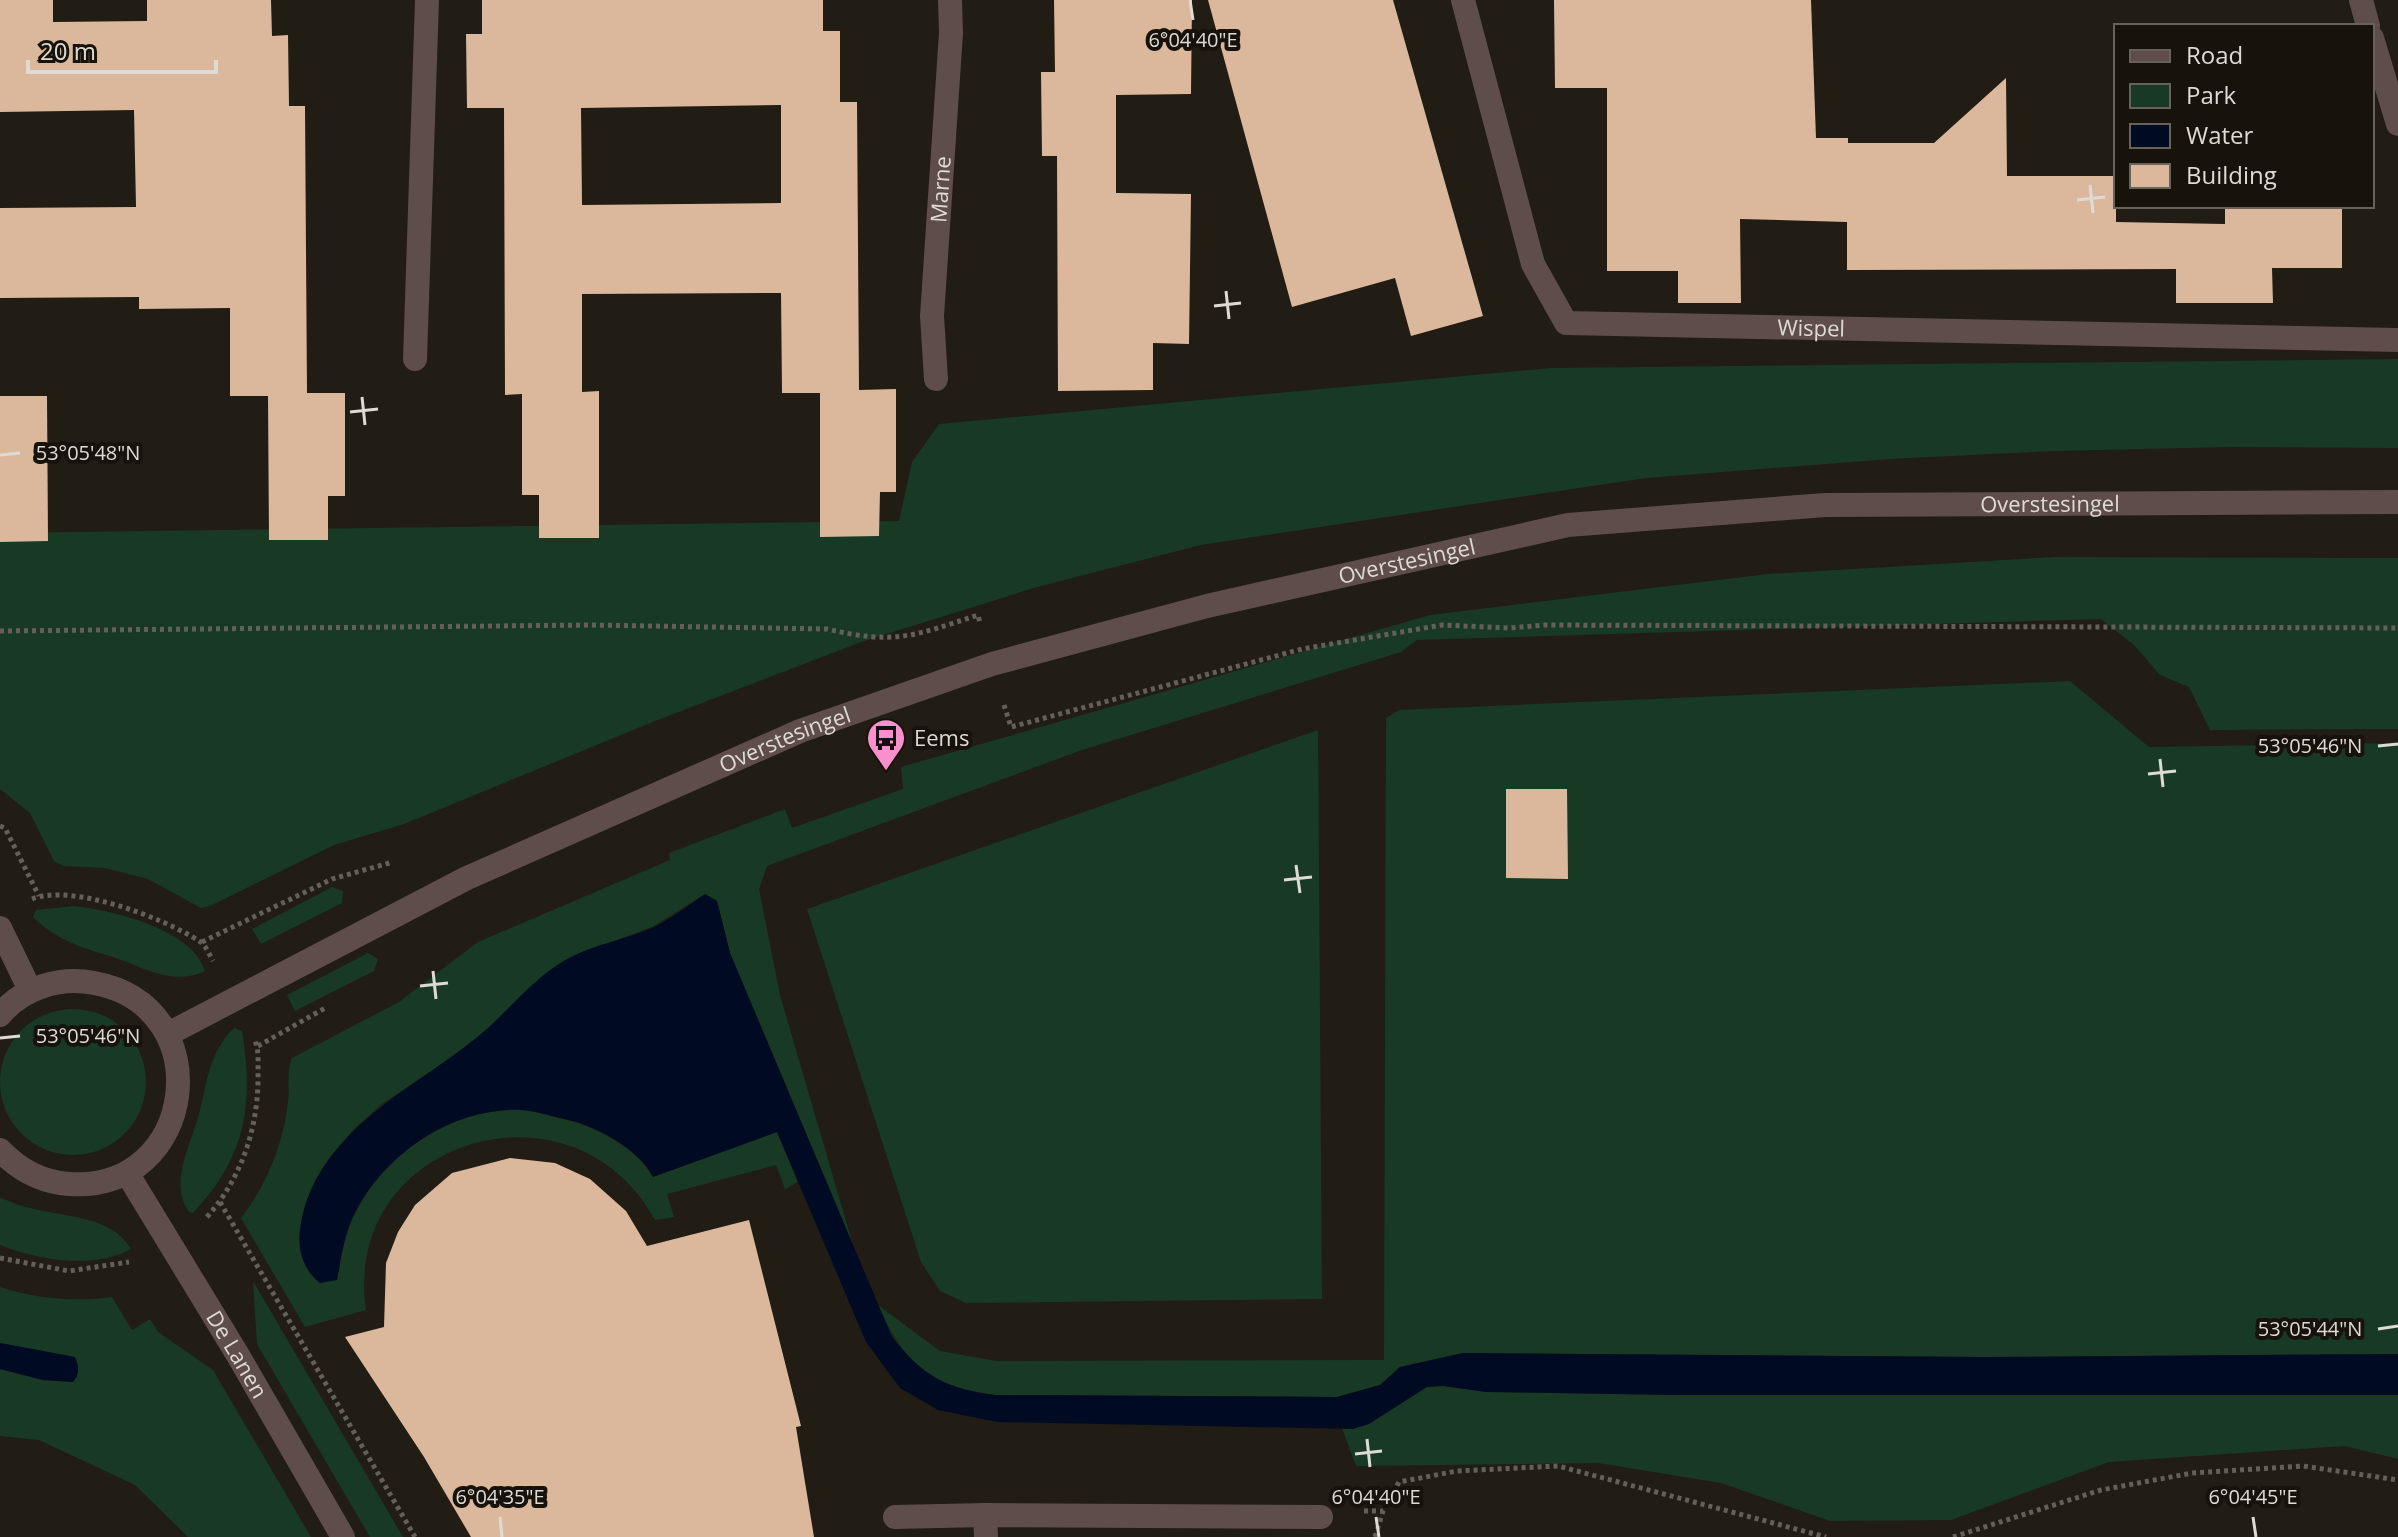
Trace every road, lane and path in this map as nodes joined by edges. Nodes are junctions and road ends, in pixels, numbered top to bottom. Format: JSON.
{"nodes":[{"id":1,"x":427,"y":0,"type":"edge"},
{"id":2,"x":950,"y":0,"type":"edge"},
{"id":3,"x":1463,"y":0,"type":"edge"},
{"id":4,"x":2361,"y":0,"type":"edge"},
{"id":5,"x":2367,"y":24,"type":"edge"},
{"id":6,"x":2374,"y":45,"type":"edge"},
{"id":7,"x":2398,"y":124,"type":"edge"},
{"id":8,"x":2398,"y":340,"type":"edge"},
{"id":9,"x":415,"y":359,"type":"dead end"},
{"id":10,"x":936,"y":379,"type":"dead end"},
{"id":11,"x":2398,"y":502,"type":"edge"},
{"id":12,"x":2398,"y":628,"type":"edge"},
{"id":13,"x":0,"y":631,"type":"edge"},
{"id":14,"x":992,"y":664,"type":"junction"},
{"id":15,"x":0,"y":826,"type":"edge"},
{"id":16,"x":467,"y":878,"type":"junction"},
{"id":17,"x":39,"y":896,"type":"dead end"},
{"id":18,"x":0,"y":928,"type":"edge"},
{"id":19,"x":202,"y":942,"type":"dead end"},
{"id":20,"x":30,"y":990,"type":"junction"},
{"id":21,"x":0,"y":1015,"type":"edge"},
{"id":22,"x":168,"y":1034,"type":"junction"},
{"id":23,"x":0,"y":1150,"type":"edge"},
{"id":24,"x":127,"y":1173,"type":"junction"},
{"id":25,"x":170,"y":1241,"type":"junction"},
{"id":26,"x":0,"y":1258,"type":"edge"},
{"id":27,"x":2398,"y":1480,"type":"edge"},
{"id":28,"x":895,"y":1517,"type":"dead end"},
{"id":29,"x":1321,"y":1517,"type":"dead end"},
{"id":30,"x":986,"y":1526,"type":"edge"},
{"id":31,"x":343,"y":1537,"type":"edge"},
{"id":32,"x":415,"y":1537,"type":"edge"},
{"id":33,"x":1375,"y":1537,"type":"edge"},
{"id":34,"x":1826,"y":1537,"type":"edge"},
{"id":35,"x":1953,"y":1537,"type":"edge"}],
"edges":[{"from":1,"to":9,"type":"street"},
{"from":2,"to":10,"type":"street","name":"Marne"},
{"from":3,"to":8,"type":"street","name":"Wispel"},
{"from":4,"to":5,"type":"street"},
{"from":6,"to":7,"type":"street"},
{"from":11,"to":14,"type":"street","name":"Overstesingel"},
{"from":12,"to":14,"type":"path"},
{"from":13,"to":14,"type":"path"},
{"from":14,"to":16,"type":"street","name":"Overstesingel"},
{"from":15,"to":17,"type":"path"},
{"from":16,"to":19,"type":"path"},
{"from":16,"to":22,"type":"street","name":"Overstesingel"},
{"from":18,"to":20,"type":"street"},
{"from":20,"to":21,"type":"street"},
{"from":20,"to":22,"type":"street"},
{"from":22,"to":24,"type":"street"},
{"from":23,"to":24,"type":"street"},
{"from":24,"to":25,"type":"street","name":"De Lanen"},
{"from":25,"to":26,"type":"path"},
{"from":25,"to":31,"type":"street","name":"De Lanen"},
{"from":25,"to":32,"type":"path"},
{"from":27,"to":35,"type":"path"},
{"from":28,"to":30,"type":"street"},
{"from":29,"to":30,"type":"street"},
{"from":33,"to":34,"type":"path"}]}
